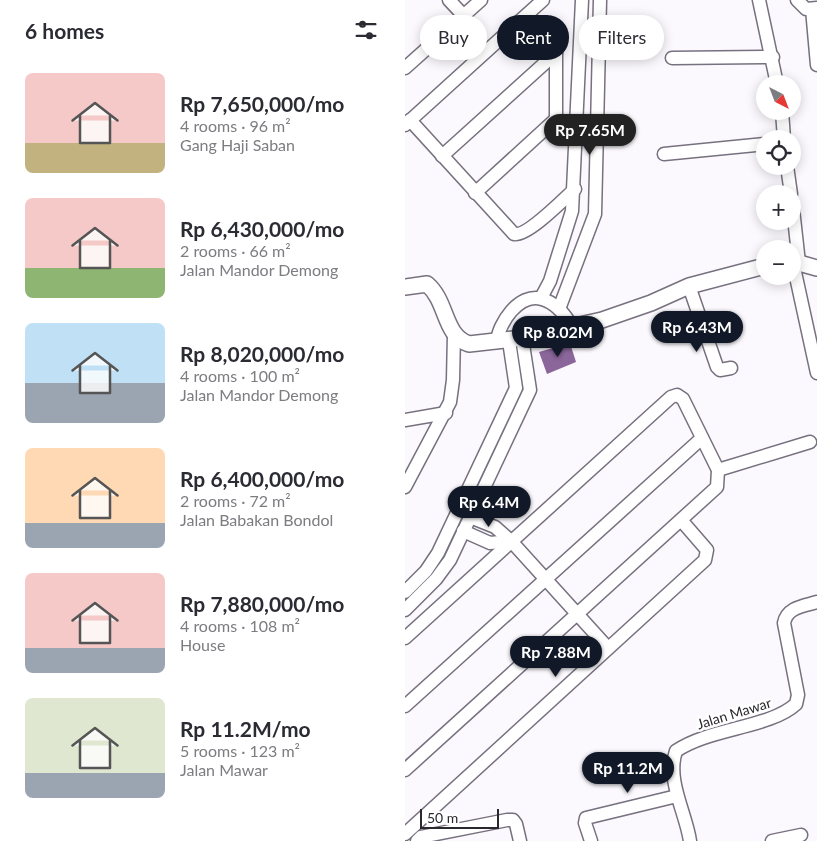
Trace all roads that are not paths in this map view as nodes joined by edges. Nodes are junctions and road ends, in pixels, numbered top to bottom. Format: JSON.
{"nodes":[{"id":1,"x":449,"y":0,"type":"edge"},
{"id":2,"x":481,"y":0,"type":"edge"},
{"id":3,"x":543,"y":0,"type":"edge"},
{"id":4,"x":582,"y":0,"type":"edge"},
{"id":5,"x":600,"y":0,"type":"edge"},
{"id":6,"x":759,"y":0,"type":"edge"},
{"id":7,"x":797,"y":0,"type":"edge"},
{"id":8,"x":814,"y":9,"type":"edge"},
{"id":9,"x":463,"y":15,"type":"edge"},
{"id":10,"x":465,"y":15,"type":"edge"},
{"id":11,"x":420,"y":55,"type":"edge"},
{"id":12,"x":773,"y":57,"type":"junction"},
{"id":13,"x":672,"y":58,"type":"dead end"},
{"id":14,"x":817,"y":65,"type":"edge"},
{"id":15,"x":405,"y":68,"type":"edge"},
{"id":16,"x":776,"y":75,"type":"edge"},
{"id":17,"x":408,"y":123,"type":"edge"},
{"id":18,"x":756,"y":145,"type":"edge"},
{"id":19,"x":664,"y":154,"type":"dead end"},
{"id":20,"x":442,"y":156,"type":"junction"},
{"id":21,"x":575,"y":189,"type":"junction"},
{"id":22,"x":475,"y":193,"type":"junction"},
{"id":23,"x":801,"y":264,"type":"edge"},
{"id":24,"x":756,"y":268,"type":"edge"},
{"id":25,"x":817,"y":268,"type":"edge"},
{"id":26,"x":550,"y":281,"type":"junction"},
{"id":27,"x":799,"y":285,"type":"edge"},
{"id":28,"x":689,"y":286,"type":"junction"},
{"id":29,"x":405,"y":287,"type":"edge"},
{"id":30,"x":569,"y":289,"type":"junction"},
{"id":31,"x":541,"y":298,"type":"junction"},
{"id":32,"x":559,"y":308,"type":"junction"},
{"id":33,"x":572,"y":326,"type":"junction"},
{"id":34,"x":454,"y":334,"type":"junction"},
{"id":35,"x":509,"y":340,"type":"junction"},
{"id":36,"x":731,"y":368,"type":"dead end"},
{"id":37,"x":817,"y":373,"type":"edge"},
{"id":38,"x":446,"y":413,"type":"junction"},
{"id":39,"x":405,"y":420,"type":"edge"},
{"id":40,"x":702,"y":438,"type":"junction"},
{"id":41,"x":810,"y":442,"type":"dead end"},
{"id":42,"x":718,"y":470,"type":"junction"},
{"id":43,"x":405,"y":487,"type":"edge"},
{"id":44,"x":470,"y":517,"type":"junction"},
{"id":45,"x":681,"y":520,"type":"junction"},
{"id":46,"x":463,"y":531,"type":"junction"},
{"id":47,"x":511,"y":541,"type":"junction"},
{"id":48,"x":545,"y":579,"type":"junction"},
{"id":49,"x":405,"y":592,"type":"edge"},
{"id":50,"x":817,"y":602,"type":"edge"},
{"id":51,"x":405,"y":610,"type":"edge"},
{"id":52,"x":577,"y":614,"type":"junction"},
{"id":53,"x":405,"y":638,"type":"edge"},
{"id":54,"x":609,"y":648,"type":"junction"},
{"id":55,"x":405,"y":706,"type":"edge"},
{"id":56,"x":405,"y":770,"type":"edge"},
{"id":57,"x":677,"y":796,"type":"junction"},
{"id":58,"x":414,"y":835,"type":"edge"},
{"id":59,"x":801,"y":835,"type":"dead end"},
{"id":60,"x":520,"y":841,"type":"edge"},
{"id":61,"x":591,"y":841,"type":"edge"},
{"id":62,"x":691,"y":841,"type":"edge"},
{"id":63,"x":771,"y":841,"type":"edge"}],
"edges":[{"from":1,"to":9,"type":"street"},
{"from":2,"to":10,"type":"street"},
{"from":3,"to":17,"type":"street"},
{"from":4,"to":21,"type":"street"},
{"from":5,"to":30,"type":"street"},
{"from":6,"to":12,"type":"street"},
{"from":7,"to":8,"type":"street"},
{"from":8,"to":14,"type":"street"},
{"from":11,"to":15,"type":"street"},
{"from":12,"to":13,"type":"street"},
{"from":12,"to":16,"type":"street"},
{"from":17,"to":20,"type":"street"},
{"from":18,"to":19,"type":"street"},
{"from":20,"to":22,"type":"street"},
{"from":20,"to":22,"type":"street"},
{"from":21,"to":22,"type":"street"},
{"from":21,"to":26,"type":"street"},
{"from":23,"to":25,"type":"main road"},
{"from":24,"to":28,"type":"main road"},
{"from":26,"to":30,"type":"street"},
{"from":26,"to":31,"type":"street"},
{"from":27,"to":37,"type":"street"},
{"from":28,"to":33,"type":"main road"},
{"from":28,"to":36,"type":"street"},
{"from":29,"to":34,"type":"main road"},
{"from":30,"to":32,"type":"street"},
{"from":31,"to":32,"type":"street"},
{"from":31,"to":35,"type":"street"},
{"from":32,"to":33,"type":"street"},
{"from":33,"to":35,"type":"main road"},
{"from":34,"to":35,"type":"main road"},
{"from":34,"to":38,"type":"street"},
{"from":35,"to":44,"type":"street"},
{"from":35,"to":49,"type":"street"},
{"from":38,"to":39,"type":"street"},
{"from":38,"to":43,"type":"street"},
{"from":40,"to":42,"type":"street"},
{"from":40,"to":47,"type":"street"},
{"from":40,"to":48,"type":"street"},
{"from":41,"to":42,"type":"street"},
{"from":42,"to":45,"type":"street"},
{"from":44,"to":46,"type":"street"},
{"from":44,"to":47,"type":"street"},
{"from":45,"to":52,"type":"street"},
{"from":45,"to":54,"type":"street"},
{"from":46,"to":47,"type":"street"},
{"from":46,"to":51,"type":"street"},
{"from":47,"to":48,"type":"street"},
{"from":47,"to":53,"type":"street"},
{"from":48,"to":52,"type":"street"},
{"from":48,"to":55,"type":"street"},
{"from":50,"to":57,"type":"street","name":"Jalan Mawar"},
{"from":52,"to":54,"type":"street"},
{"from":52,"to":56,"type":"street"},
{"from":54,"to":58,"type":"street"},
{"from":57,"to":61,"type":"street"},
{"from":57,"to":62,"type":"street","name":"Jalan Mawar"},
{"from":58,"to":60,"type":"street"},
{"from":59,"to":63,"type":"street"}]}
